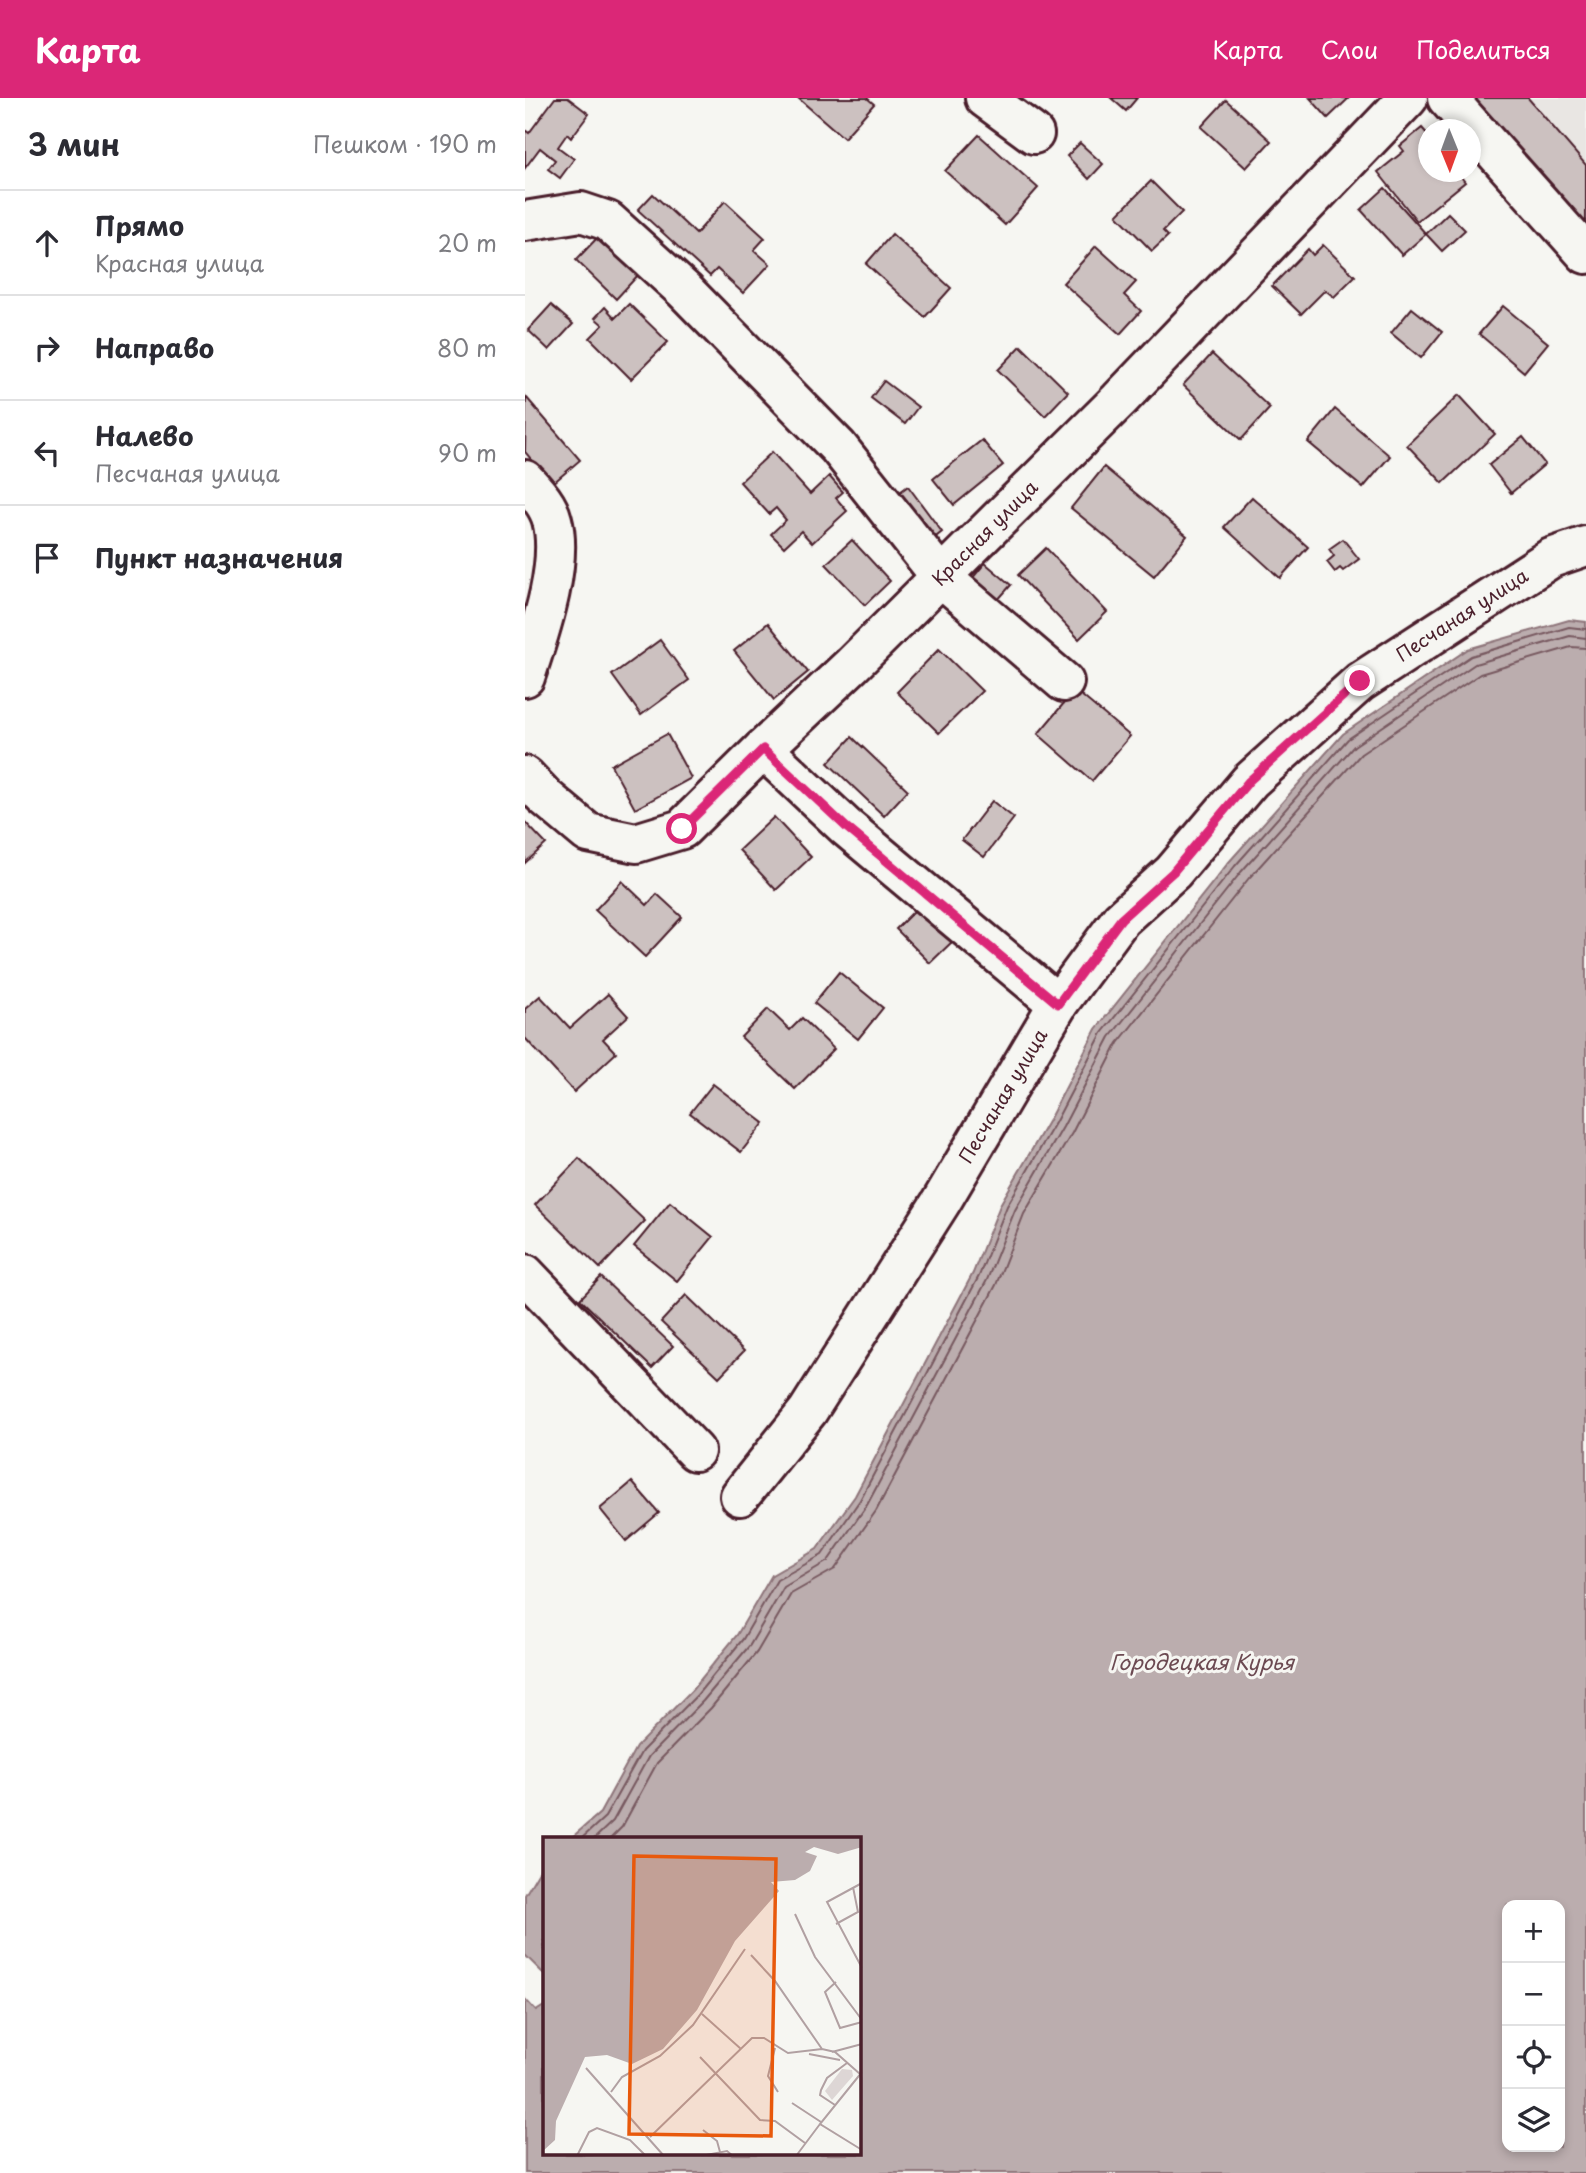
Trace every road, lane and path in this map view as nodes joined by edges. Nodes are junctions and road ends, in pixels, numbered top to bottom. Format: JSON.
{"nodes":[{"id":1,"x":985,"y":98,"type":"edge"},
{"id":2,"x":1409,"y":98,"type":"edge"},
{"id":3,"x":1447,"y":98,"type":"edge"},
{"id":4,"x":1034,"y":134,"type":"dead end"},
{"id":5,"x":525,"y":221,"type":"edge"},
{"id":6,"x":1586,"y":254,"type":"edge"},
{"id":7,"x":525,"y":480,"type":"edge"},
{"id":8,"x":1586,"y":546,"type":"edge"},
{"id":9,"x":941,"y":577,"type":"junction"},
{"id":10,"x":525,"y":677,"type":"edge"},
{"id":11,"x":1064,"y":682,"type":"dead end"},
{"id":12,"x":763,"y":749,"type":"junction"},
{"id":13,"x":525,"y":776,"type":"edge"},
{"id":14,"x":1058,"y":1004,"type":"junction"},
{"id":15,"x":525,"y":1274,"type":"edge"},
{"id":16,"x":695,"y":1451,"type":"dead end"},
{"id":17,"x":740,"y":1496,"type":"dead end"}],
"edges":[{"from":1,"to":4,"type":"street"},
{"from":2,"to":9,"type":"street","name":"Красная улица"},
{"from":3,"to":6,"type":"street"},
{"from":5,"to":9,"type":"street"},
{"from":7,"to":10,"type":"street"},
{"from":8,"to":14,"type":"street","name":"Песчаная улица"},
{"from":9,"to":11,"type":"street"},
{"from":9,"to":12,"type":"street","name":"Красная улица"},
{"from":12,"to":13,"type":"street","name":"Красная улица"},
{"from":12,"to":14,"type":"street"},
{"from":14,"to":17,"type":"street","name":"Песчаная улица"},
{"from":15,"to":16,"type":"street"}]}
